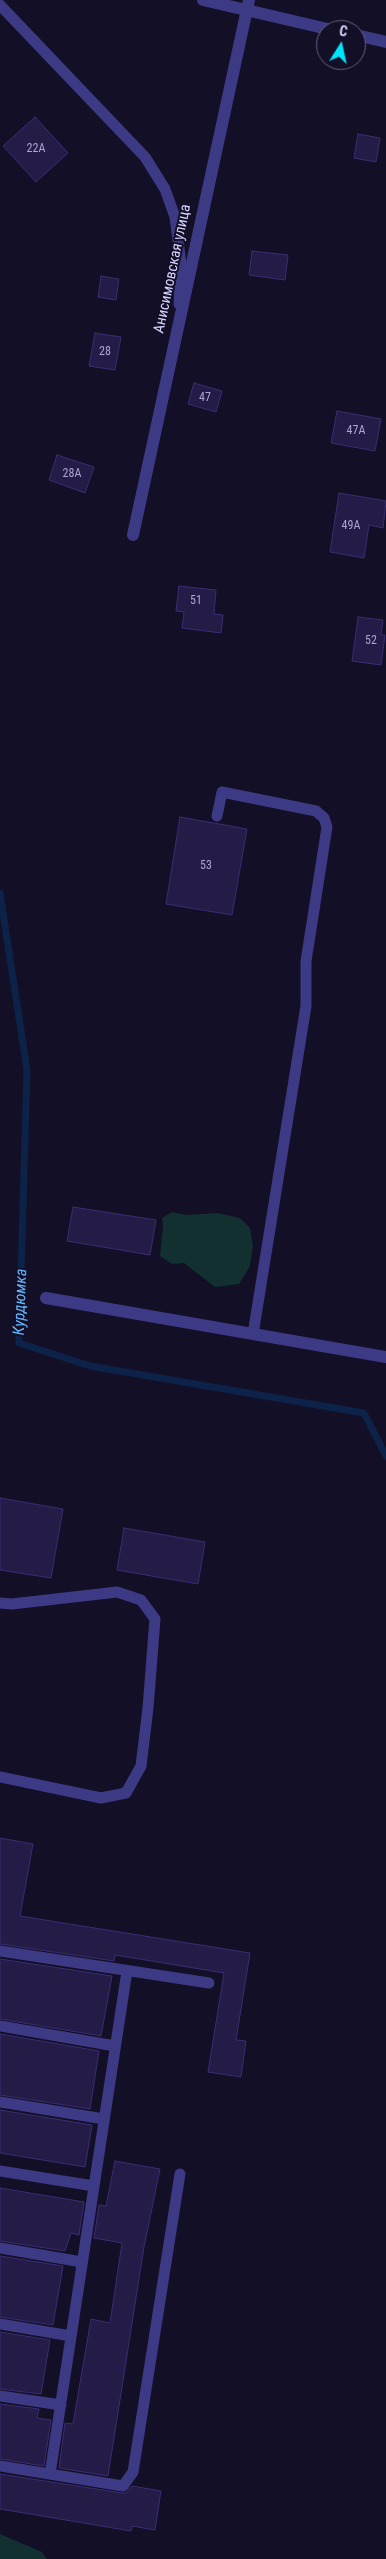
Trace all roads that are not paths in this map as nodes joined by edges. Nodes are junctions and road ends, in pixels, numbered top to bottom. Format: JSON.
{"nodes":[{"id":1,"x":203,"y":0,"type":"edge"},
{"id":2,"x":0,"y":4,"type":"edge"},
{"id":3,"x":248,"y":5,"type":"edge"},
{"id":4,"x":316,"y":25,"type":"edge"},
{"id":5,"x":366,"y":37,"type":"edge"},
{"id":6,"x":386,"y":42,"type":"edge"},
{"id":7,"x":179,"y":320,"type":"junction"},
{"id":8,"x":133,"y":535,"type":"dead end"},
{"id":9,"x":217,"y":816,"type":"dead end"},
{"id":10,"x":46,"y":1298,"type":"dead end"},
{"id":11,"x":253,"y":1334,"type":"junction"},
{"id":12,"x":386,"y":1357,"type":"edge"},
{"id":13,"x":0,"y":1603,"type":"edge"},
{"id":14,"x":0,"y":1777,"type":"edge"},
{"id":15,"x":0,"y":1951,"type":"edge"},
{"id":16,"x":127,"y":1971,"type":"junction"},
{"id":17,"x":209,"y":1983,"type":"dead end"},
{"id":18,"x":0,"y":2026,"type":"edge"},
{"id":19,"x":115,"y":2046,"type":"junction"},
{"id":20,"x":0,"y":2102,"type":"edge"},
{"id":21,"x":104,"y":2119,"type":"junction"},
{"id":22,"x":0,"y":2171,"type":"edge"},
{"id":23,"x":180,"y":2174,"type":"dead end"},
{"id":24,"x":94,"y":2186,"type":"junction"},
{"id":25,"x":0,"y":2248,"type":"edge"},
{"id":26,"x":82,"y":2262,"type":"junction"},
{"id":27,"x":0,"y":2324,"type":"edge"},
{"id":28,"x":71,"y":2336,"type":"junction"},
{"id":29,"x":0,"y":2396,"type":"edge"},
{"id":30,"x":61,"y":2405,"type":"junction"},
{"id":31,"x":0,"y":2466,"type":"edge"},
{"id":32,"x":50,"y":2474,"type":"junction"}],
"edges":[{"from":1,"to":3,"type":"street"},
{"from":2,"to":7,"type":"lane"},
{"from":3,"to":4,"type":"street"},
{"from":3,"to":7,"type":"street","name":"Анисимовская улица"},
{"from":5,"to":6,"type":"street"},
{"from":7,"to":8,"type":"street","name":"Анисимовская улица"},
{"from":9,"to":11,"type":"lane"},
{"from":10,"to":11,"type":"street"},
{"from":11,"to":12,"type":"street"},
{"from":13,"to":14,"type":"lane"},
{"from":15,"to":16,"type":"lane"},
{"from":16,"to":17,"type":"lane"},
{"from":16,"to":19,"type":"lane"},
{"from":18,"to":19,"type":"lane"},
{"from":19,"to":21,"type":"lane"},
{"from":20,"to":21,"type":"lane"},
{"from":21,"to":24,"type":"lane"},
{"from":22,"to":24,"type":"lane"},
{"from":23,"to":32,"type":"lane"},
{"from":24,"to":26,"type":"lane"},
{"from":25,"to":26,"type":"lane"},
{"from":26,"to":28,"type":"lane"},
{"from":27,"to":28,"type":"lane"},
{"from":28,"to":30,"type":"lane"},
{"from":29,"to":30,"type":"lane"},
{"from":30,"to":32,"type":"lane"},
{"from":31,"to":32,"type":"lane"}]}
